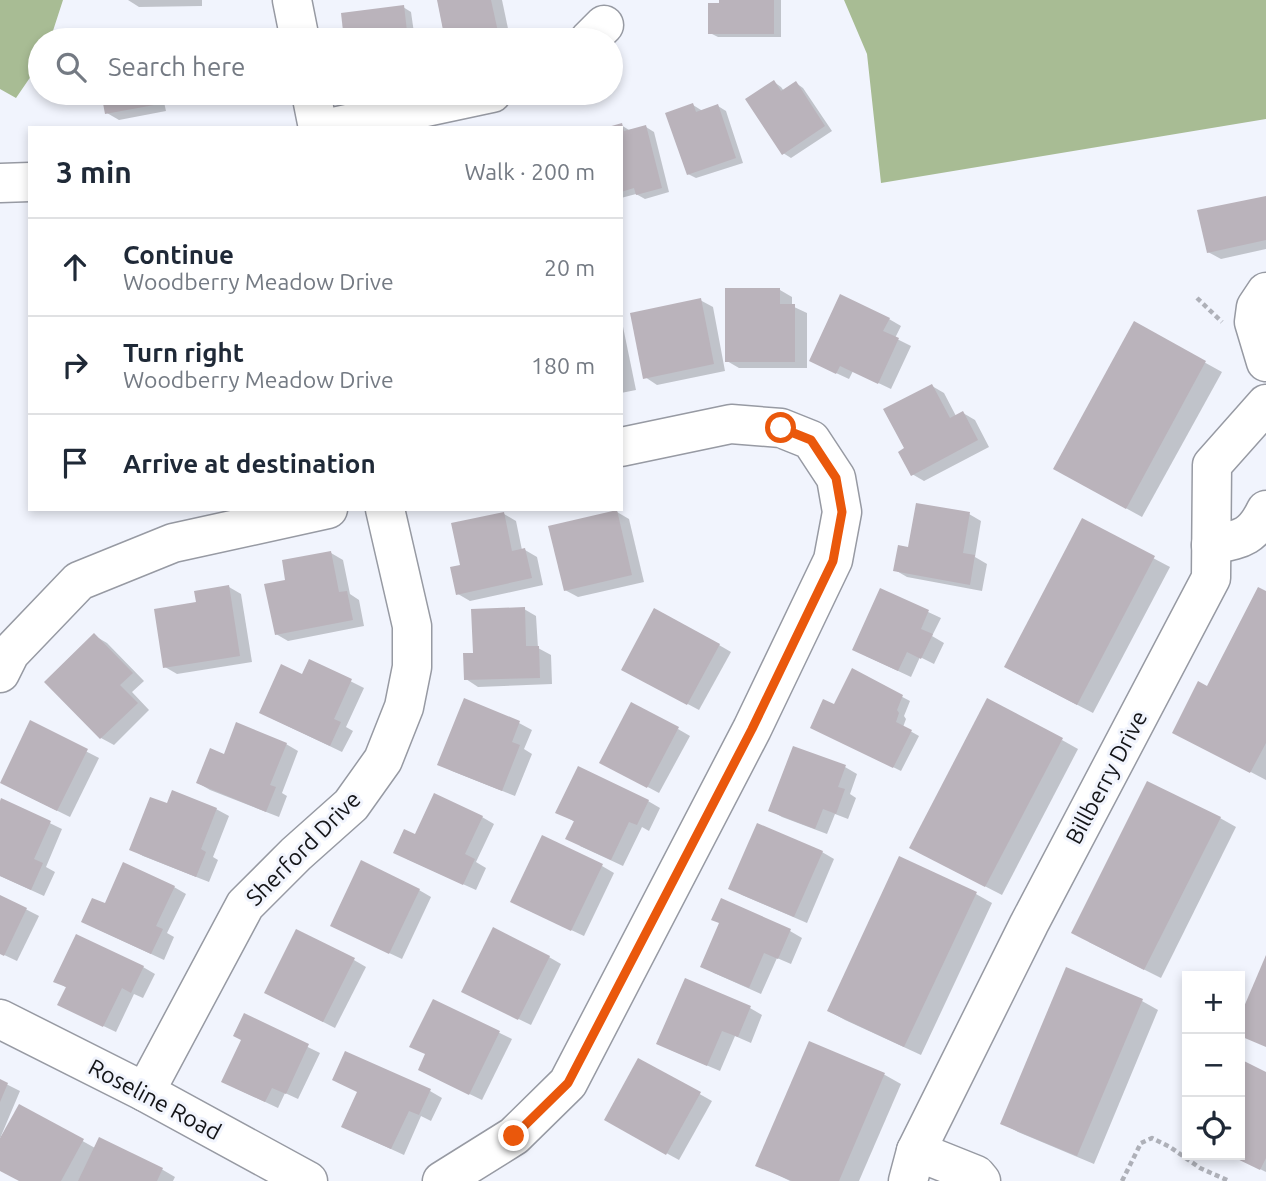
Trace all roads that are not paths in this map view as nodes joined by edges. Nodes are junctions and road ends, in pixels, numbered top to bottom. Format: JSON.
{"nodes":[{"id":1,"x":292,"y":0,"type":"edge"},
{"id":2,"x":298,"y":28,"type":"edge"},
{"id":3,"x":313,"y":105,"type":"edge"},
{"id":4,"x":436,"y":105,"type":"edge"},
{"id":5,"x":318,"y":126,"type":"edge"},
{"id":6,"x":337,"y":126,"type":"edge"},
{"id":7,"x":28,"y":182,"type":"edge"},
{"id":8,"x":0,"y":183,"type":"edge"},
{"id":9,"x":1266,"y":292,"type":"edge"},
{"id":10,"x":1266,"y":362,"type":"edge"},
{"id":11,"x":1266,"y":404,"type":"edge"},
{"id":12,"x":623,"y":447,"type":"edge"},
{"id":13,"x":1266,"y":510,"type":"edge"},
{"id":14,"x":319,"y":511,"type":"edge"},
{"id":15,"x":385,"y":511,"type":"edge"},
{"id":16,"x":1211,"y":545,"type":"junction"},
{"id":17,"x":0,"y":673,"type":"edge"},
{"id":18,"x":0,"y":1019,"type":"edge"},
{"id":19,"x":145,"y":1092,"type":"junction"},
{"id":20,"x":912,"y":1166,"type":"edge"},
{"id":21,"x":308,"y":1181,"type":"edge"},
{"id":22,"x":442,"y":1181,"type":"edge"},
{"id":23,"x":981,"y":1181,"type":"edge"}],
"edges":[{"from":1,"to":2,"type":"street"},
{"from":3,"to":5,"type":"street"},
{"from":4,"to":6,"type":"street"},
{"from":7,"to":8,"type":"street"},
{"from":9,"to":10,"type":"street"},
{"from":11,"to":16,"type":"street","name":"Billberry Drive"},
{"from":12,"to":22,"type":"street"},
{"from":13,"to":16,"type":"street"},
{"from":14,"to":17,"type":"street"},
{"from":15,"to":19,"type":"street","name":"Sherford Drive"},
{"from":16,"to":20,"type":"street","name":"Billberry Drive"},
{"from":18,"to":19,"type":"street","name":"Roseline Road"},
{"from":19,"to":21,"type":"street","name":"Roseline Road"},
{"from":20,"to":23,"type":"street","name":"Billberry Drive"}]}
